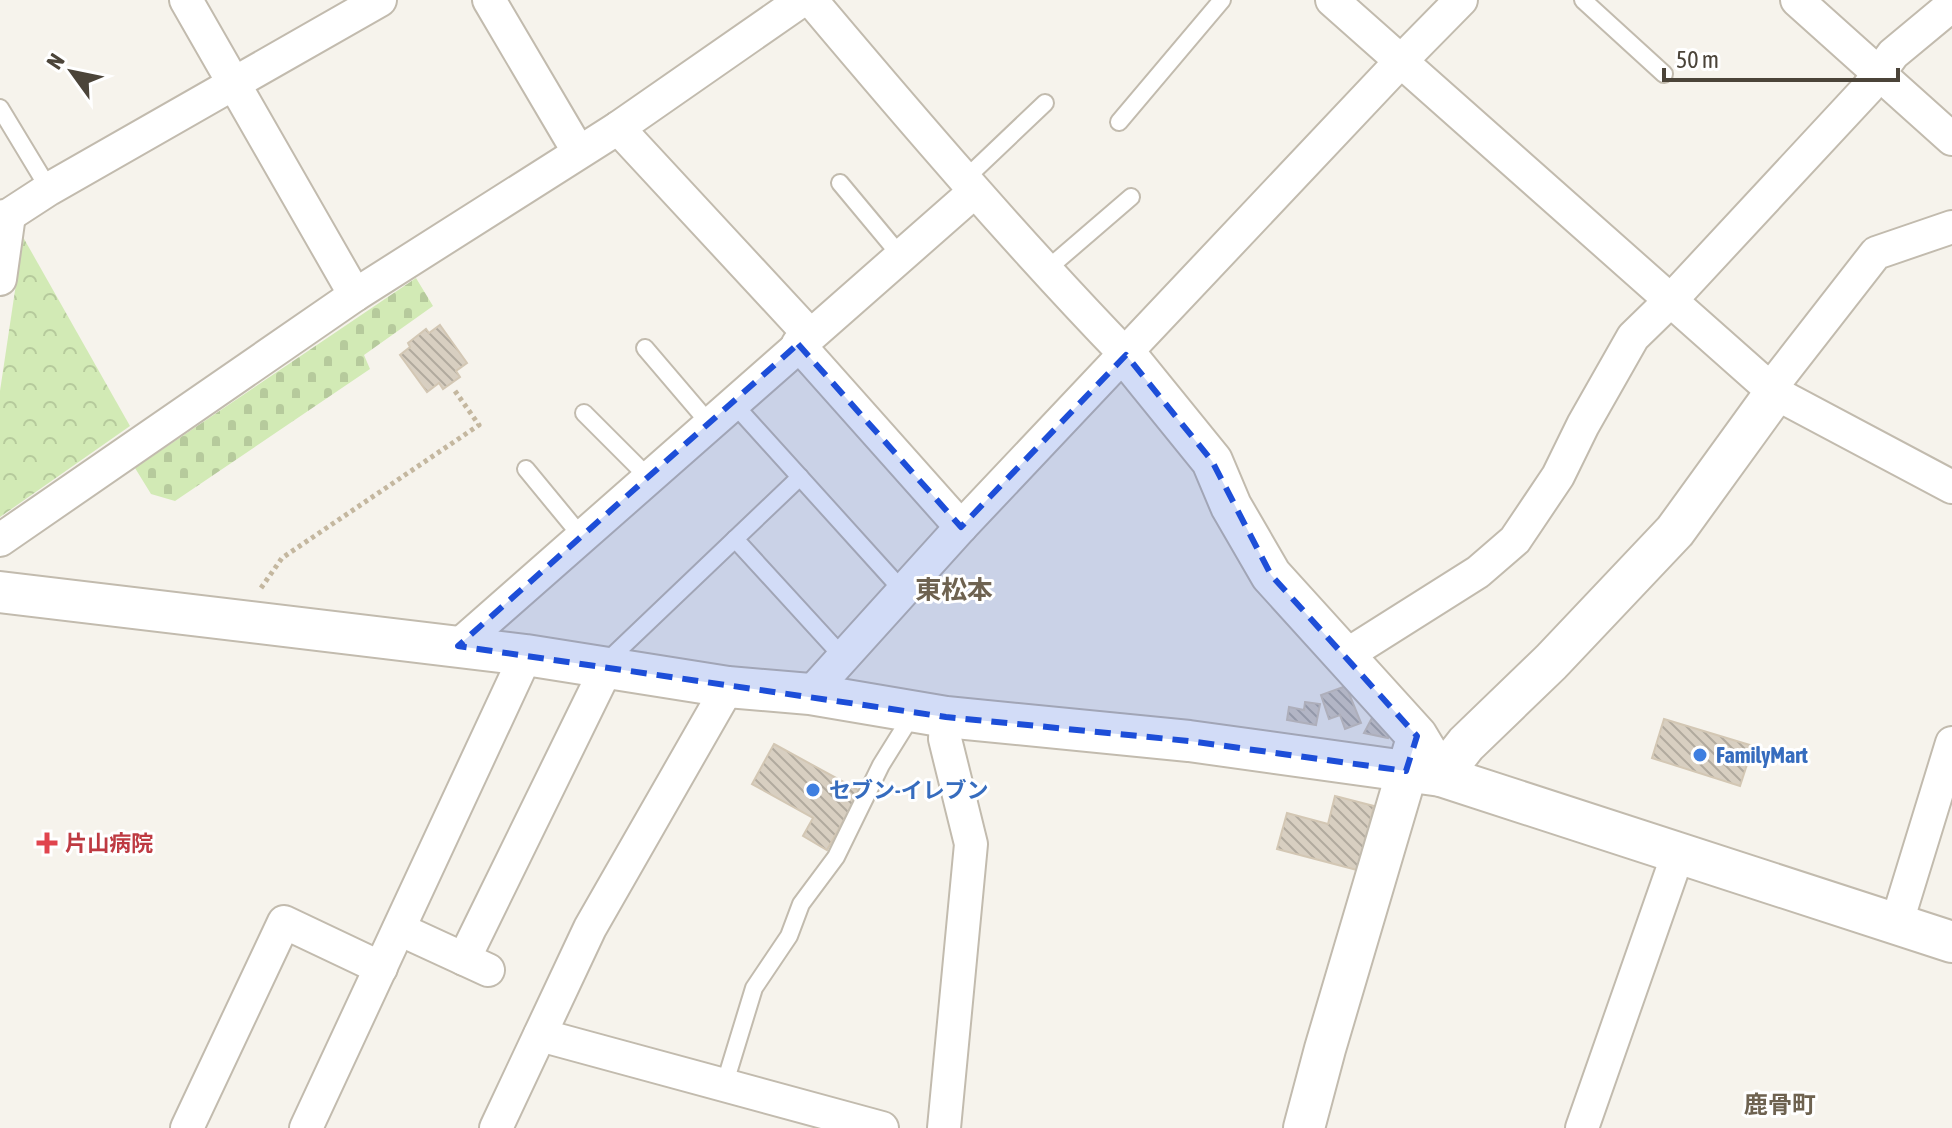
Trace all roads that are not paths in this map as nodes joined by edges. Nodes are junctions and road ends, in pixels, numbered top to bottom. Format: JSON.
{"nodes":[{"id":1,"x":186,"y":0,"type":"edge"},
{"id":2,"x":380,"y":0,"type":"edge"},
{"id":3,"x":489,"y":0,"type":"edge"},
{"id":4,"x":802,"y":0,"type":"edge"},
{"id":5,"x":811,"y":0,"type":"edge"},
{"id":6,"x":1222,"y":0,"type":"edge"},
{"id":7,"x":1332,"y":0,"type":"edge"},
{"id":8,"x":1461,"y":0,"type":"edge"},
{"id":9,"x":1583,"y":0,"type":"edge"},
{"id":10,"x":1797,"y":0,"type":"edge"},
{"id":11,"x":1952,"y":5,"type":"edge"},
{"id":12,"x":1401,"y":61,"type":"junction"},
{"id":13,"x":1664,"y":74,"type":"dead end"},
{"id":14,"x":1878,"y":74,"type":"junction"},
{"id":15,"x":233,"y":84,"type":"junction"},
{"id":16,"x":1045,"y":103,"type":"dead end"},
{"id":17,"x":0,"y":108,"type":"edge"},
{"id":18,"x":1119,"y":122,"type":"dead end"},
{"id":19,"x":618,"y":128,"type":"junction"},
{"id":20,"x":1952,"y":139,"type":"edge"},
{"id":21,"x":578,"y":151,"type":"junction"},
{"id":22,"x":840,"y":183,"type":"dead end"},
{"id":23,"x":969,"y":186,"type":"junction"},
{"id":24,"x":49,"y":189,"type":"junction"},
{"id":25,"x":1131,"y":197,"type":"dead end"},
{"id":26,"x":5,"y":216,"type":"edge"},
{"id":27,"x":1952,"y":227,"type":"edge"},
{"id":28,"x":900,"y":255,"type":"junction"},
{"id":29,"x":1045,"y":271,"type":"junction"},
{"id":30,"x":0,"y":279,"type":"edge"},
{"id":31,"x":355,"y":295,"type":"junction"},
{"id":32,"x":1671,"y":300,"type":"junction"},
{"id":33,"x":804,"y":339,"type":"junction"},
{"id":34,"x":645,"y":348,"type":"dead end"},
{"id":35,"x":1126,"y":355,"type":"junction"},
{"id":36,"x":1773,"y":391,"type":"junction"},
{"id":37,"x":584,"y":413,"type":"dead end"},
{"id":38,"x":721,"y":413,"type":"junction"},
{"id":39,"x":526,"y":469,"type":"dead end"},
{"id":40,"x":648,"y":477,"type":"junction"},
{"id":41,"x":800,"y":477,"type":"junction"},
{"id":42,"x":1952,"y":487,"type":"edge"},
{"id":43,"x":961,"y":527,"type":"junction"},
{"id":44,"x":582,"y":537,"type":"junction"},
{"id":45,"x":735,"y":539,"type":"junction"},
{"id":46,"x":0,"y":540,"type":"edge"},
{"id":47,"x":903,"y":591,"type":"junction"},
{"id":48,"x":0,"y":592,"type":"edge"},
{"id":49,"x":458,"y":646,"type":"junction"},
{"id":50,"x":526,"y":655,"type":"junction"},
{"id":51,"x":1345,"y":656,"type":"junction"},
{"id":52,"x":843,"y":657,"type":"junction"},
{"id":53,"x":604,"y":667,"type":"junction"},
{"id":54,"x":728,"y":687,"type":"junction"},
{"id":55,"x":810,"y":694,"type":"junction"},
{"id":56,"x":930,"y":714,"type":"junction"},
{"id":57,"x":1952,"y":743,"type":"edge"},
{"id":58,"x":1422,"y":761,"type":"junction"},
{"id":59,"x":1679,"y":851,"type":"junction"},
{"id":60,"x":1897,"y":922,"type":"junction"},
{"id":61,"x":399,"y":929,"type":"junction"},
{"id":62,"x":1952,"y":942,"type":"edge"},
{"id":63,"x":381,"y":968,"type":"junction"},
{"id":64,"x":540,"y":1035,"type":"junction"},
{"id":65,"x":724,"y":1086,"type":"junction"},
{"id":66,"x":829,"y":1121,"type":"edge"},
{"id":67,"x":187,"y":1128,"type":"edge"},
{"id":68,"x":306,"y":1128,"type":"edge"},
{"id":69,"x":496,"y":1128,"type":"edge"},
{"id":70,"x":882,"y":1128,"type":"edge"},
{"id":71,"x":944,"y":1128,"type":"edge"},
{"id":72,"x":1304,"y":1128,"type":"edge"},
{"id":73,"x":1582,"y":1128,"type":"edge"}],
"edges":[{"from":1,"to":15,"type":"street"},
{"from":2,"to":15,"type":"street"},
{"from":3,"to":21,"type":"street"},
{"from":4,"to":19,"type":"street"},
{"from":5,"to":23,"type":"street"},
{"from":6,"to":18,"type":"lane"},
{"from":7,"to":12,"type":"street"},
{"from":8,"to":12,"type":"street"},
{"from":9,"to":13,"type":"lane"},
{"from":10,"to":14,"type":"street"},
{"from":11,"to":14,"type":"street"},
{"from":12,"to":32,"type":"street"},
{"from":12,"to":35,"type":"street"},
{"from":14,"to":20,"type":"street"},
{"from":14,"to":32,"type":"street"},
{"from":15,"to":24,"type":"street"},
{"from":15,"to":31,"type":"street"},
{"from":16,"to":23,"type":"lane"},
{"from":17,"to":24,"type":"lane"},
{"from":19,"to":21,"type":"street"},
{"from":19,"to":33,"type":"street"},
{"from":21,"to":31,"type":"street"},
{"from":22,"to":28,"type":"lane"},
{"from":23,"to":28,"type":"street"},
{"from":23,"to":29,"type":"street"},
{"from":24,"to":26,"type":"street"},
{"from":25,"to":29,"type":"lane"},
{"from":26,"to":30,"type":"street"},
{"from":27,"to":36,"type":"street"},
{"from":28,"to":33,"type":"street"},
{"from":29,"to":35,"type":"street"},
{"from":31,"to":46,"type":"street"},
{"from":32,"to":36,"type":"street"},
{"from":32,"to":51,"type":"street"},
{"from":33,"to":38,"type":"street"},
{"from":33,"to":43,"type":"street"},
{"from":34,"to":38,"type":"lane"},
{"from":35,"to":43,"type":"street"},
{"from":35,"to":51,"type":"street"},
{"from":36,"to":42,"type":"street"},
{"from":36,"to":58,"type":"street"},
{"from":37,"to":40,"type":"lane"},
{"from":38,"to":40,"type":"street"},
{"from":38,"to":41,"type":"lane"},
{"from":39,"to":44,"type":"lane"},
{"from":40,"to":44,"type":"street"},
{"from":41,"to":45,"type":"lane"},
{"from":41,"to":47,"type":"lane"},
{"from":43,"to":47,"type":"street"},
{"from":44,"to":49,"type":"street"},
{"from":45,"to":52,"type":"lane"},
{"from":45,"to":53,"type":"lane"},
{"from":47,"to":52,"type":"street"},
{"from":48,"to":49,"type":"street"},
{"from":49,"to":50,"type":"street"},
{"from":50,"to":53,"type":"street"},
{"from":50,"to":61,"type":"street"},
{"from":51,"to":58,"type":"street"},
{"from":52,"to":55,"type":"street"},
{"from":53,"to":54,"type":"street"},
{"from":53,"to":61,"type":"street"},
{"from":54,"to":55,"type":"street"},
{"from":54,"to":64,"type":"street"},
{"from":55,"to":56,"type":"street"},
{"from":56,"to":58,"type":"street"},
{"from":56,"to":65,"type":"lane"},
{"from":56,"to":71,"type":"street"},
{"from":57,"to":60,"type":"street"},
{"from":58,"to":59,"type":"street"},
{"from":58,"to":72,"type":"street"},
{"from":59,"to":60,"type":"street"},
{"from":59,"to":73,"type":"street"},
{"from":60,"to":62,"type":"street"},
{"from":61,"to":63,"type":"street"},
{"from":63,"to":67,"type":"street"},
{"from":63,"to":68,"type":"street"},
{"from":64,"to":65,"type":"street"},
{"from":64,"to":69,"type":"street"},
{"from":65,"to":66,"type":"street"},
{"from":66,"to":70,"type":"street"}]}
